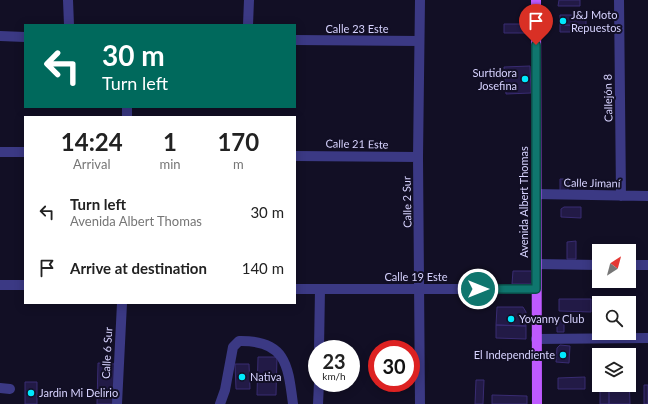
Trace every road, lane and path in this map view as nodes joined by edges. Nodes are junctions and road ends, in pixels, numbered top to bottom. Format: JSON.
{"nodes":[{"id":1,"x":68,"y":0,"type":"edge"},
{"id":2,"x":249,"y":0,"type":"edge"},
{"id":3,"x":420,"y":0,"type":"edge"},
{"id":4,"x":536,"y":0,"type":"edge"},
{"id":5,"x":619,"y":0,"type":"edge"},
{"id":6,"x":69,"y":24,"type":"edge"},
{"id":7,"x":248,"y":24,"type":"edge"},
{"id":8,"x":0,"y":36,"type":"edge"},
{"id":9,"x":24,"y":37,"type":"edge"},
{"id":10,"x":296,"y":40,"type":"edge"},
{"id":11,"x":419,"y":41,"type":"junction"},
{"id":12,"x":0,"y":152,"type":"edge"},
{"id":13,"x":24,"y":152,"type":"edge"},
{"id":14,"x":296,"y":156,"type":"edge"},
{"id":15,"x":418,"y":157,"type":"junction"},
{"id":16,"x":536,"y":194,"type":"junction"},
{"id":17,"x":621,"y":196,"type":"junction"},
{"id":18,"x":648,"y":196,"type":"edge"},
{"id":19,"x":536,"y":264,"type":"junction"},
{"id":20,"x":592,"y":265,"type":"edge"},
{"id":21,"x":636,"y":265,"type":"edge"},
{"id":22,"x":648,"y":265,"type":"edge"},
{"id":23,"x":0,"y":285,"type":"edge"},
{"id":24,"x":24,"y":286,"type":"edge"},
{"id":25,"x":296,"y":288,"type":"edge"},
{"id":26,"x":320,"y":289,"type":"junction"},
{"id":27,"x":420,"y":289,"type":"junction"},
{"id":28,"x":536,"y":289,"type":"junction"},
{"id":29,"x":122,"y":304,"type":"edge"},
{"id":30,"x":648,"y":338,"type":"edge"},
{"id":31,"x":536,"y":339,"type":"junction"},
{"id":32,"x":319,"y":340,"type":"edge"},
{"id":33,"x":318,"y":392,"type":"edge"},
{"id":34,"x":117,"y":404,"type":"edge"},
{"id":35,"x":220,"y":404,"type":"edge"},
{"id":36,"x":293,"y":404,"type":"edge"},
{"id":37,"x":318,"y":404,"type":"edge"},
{"id":38,"x":420,"y":404,"type":"edge"},
{"id":39,"x":537,"y":404,"type":"edge"}],
"edges":[{"from":1,"to":6,"type":"street"},
{"from":2,"to":7,"type":"street"},
{"from":3,"to":11,"type":"street","name":"Calle 2 Sur"},
{"from":4,"to":16,"type":"main road","name":"Avenida Albert Thomas"},
{"from":5,"to":17,"type":"street","name":"Callejón 8"},
{"from":8,"to":9,"type":"street"},
{"from":10,"to":11,"type":"street","name":"Calle 23 Este"},
{"from":11,"to":15,"type":"street","name":"Calle 2 Sur"},
{"from":12,"to":13,"type":"street"},
{"from":14,"to":15,"type":"street","name":"Calle 21 Este"},
{"from":15,"to":27,"type":"street","name":"Calle 2 Sur"},
{"from":16,"to":17,"type":"street","name":"Calle Jimaní"},
{"from":16,"to":19,"type":"main road","name":"Avenida Albert Thomas"},
{"from":17,"to":18,"type":"street","name":"Calle Jimaní"},
{"from":19,"to":20,"type":"street"},
{"from":19,"to":28,"type":"main road","name":"Avenida Albert Thomas"},
{"from":21,"to":22,"type":"street"},
{"from":23,"to":24,"type":"street"},
{"from":25,"to":26,"type":"street","name":"Calle 19 Este"},
{"from":26,"to":27,"type":"street","name":"Calle 19 Este"},
{"from":26,"to":32,"type":"street"},
{"from":27,"to":28,"type":"street","name":"Calle 19 Este"},
{"from":27,"to":38,"type":"street","name":"Calle 2 Sur"},
{"from":28,"to":31,"type":"main road","name":"Avenida Albert Thomas"},
{"from":29,"to":34,"type":"street","name":"Calle 6 Sur"},
{"from":30,"to":31,"type":"street"},
{"from":31,"to":39,"type":"main road","name":"Avenida Albert Thomas"},
{"from":33,"to":37,"type":"street"},
{"from":35,"to":36,"type":"street"}]}
